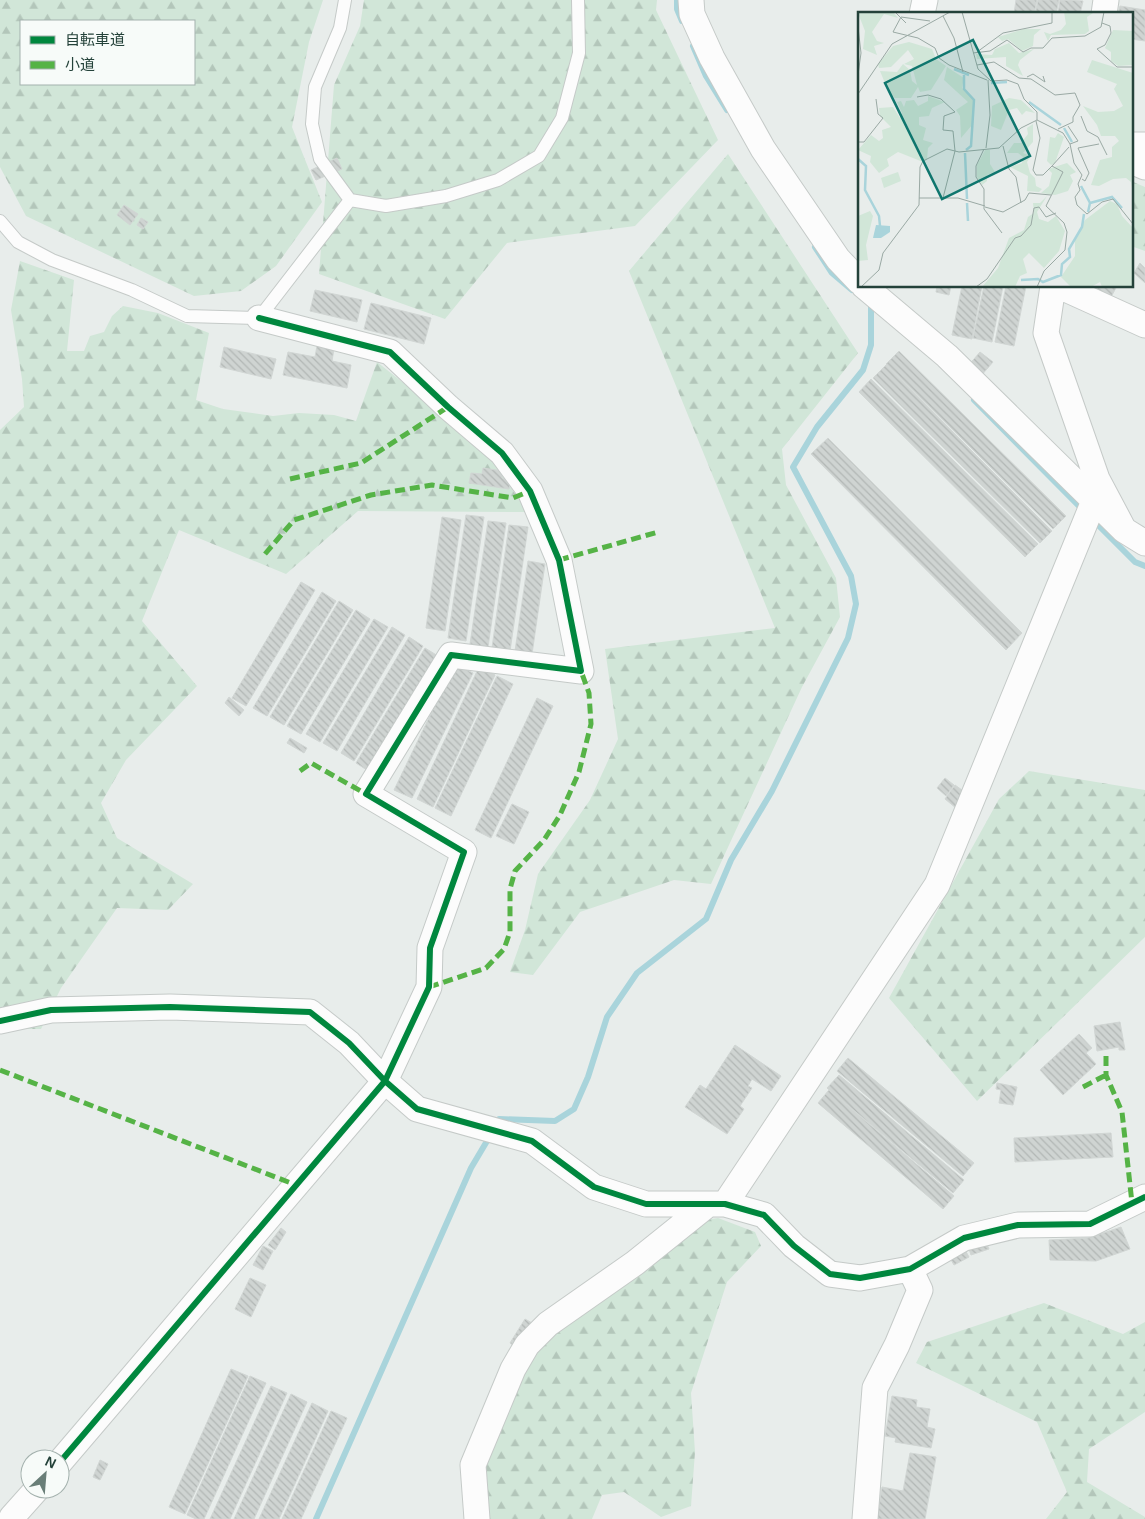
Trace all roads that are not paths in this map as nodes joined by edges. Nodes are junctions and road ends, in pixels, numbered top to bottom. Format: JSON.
{"nodes":[{"id":1,"x":345,"y":0,"type":"edge"},
{"id":2,"x":578,"y":0,"type":"edge"},
{"id":3,"x":691,"y":0,"type":"edge"},
{"id":4,"x":1145,"y":145,"type":"edge"},
{"id":5,"x":1132,"y":146,"type":"edge"},
{"id":6,"x":1132,"y":161,"type":"edge"},
{"id":7,"x":1145,"y":167,"type":"edge"},
{"id":8,"x":350,"y":200,"type":"junction"},
{"id":9,"x":0,"y":221,"type":"edge"},
{"id":10,"x":858,"y":280,"type":"edge"},
{"id":11,"x":866,"y":288,"type":"edge"},
{"id":12,"x":1053,"y":288,"type":"edge"},
{"id":13,"x":1063,"y":288,"type":"edge"},
{"id":14,"x":259,"y":318,"type":"junction"},
{"id":15,"x":1145,"y":325,"type":"edge"},
{"id":16,"x":1094,"y":501,"type":"junction"},
{"id":17,"x":1124,"y":530,"type":"junction"},
{"id":18,"x":1145,"y":543,"type":"edge"},
{"id":19,"x":0,"y":1021,"type":"edge"},
{"id":20,"x":385,"y":1081,"type":"junction"},
{"id":21,"x":1145,"y":1198,"type":"edge"},
{"id":22,"x":715,"y":1205,"type":"junction"},
{"id":23,"x":910,"y":1269,"type":"junction"},
{"id":24,"x":70,"y":1450,"type":"edge"},
{"id":25,"x":26,"y":1499,"type":"edge"},
{"id":26,"x":9,"y":1516,"type":"edge"},
{"id":27,"x":477,"y":1519,"type":"edge"},
{"id":28,"x":865,"y":1519,"type":"edge"}],
"edges":[{"from":1,"to":8,"type":"lane"},
{"from":2,"to":8,"type":"lane"},
{"from":3,"to":10,"type":"street"},
{"from":4,"to":5,"type":"street"},
{"from":6,"to":7,"type":"street"},
{"from":8,"to":14,"type":"lane"},
{"from":9,"to":14,"type":"lane"},
{"from":11,"to":16,"type":"street"},
{"from":12,"to":17,"type":"street"},
{"from":13,"to":15,"type":"street"},
{"from":14,"to":20,"type":"street"},
{"from":16,"to":17,"type":"street"},
{"from":16,"to":22,"type":"street"},
{"from":17,"to":18,"type":"street"},
{"from":19,"to":20,"type":"street"},
{"from":20,"to":22,"type":"street"},
{"from":20,"to":24,"type":"street"},
{"from":21,"to":23,"type":"street"},
{"from":22,"to":23,"type":"street"},
{"from":22,"to":27,"type":"street"},
{"from":23,"to":28,"type":"street"},
{"from":25,"to":26,"type":"street"}]}
